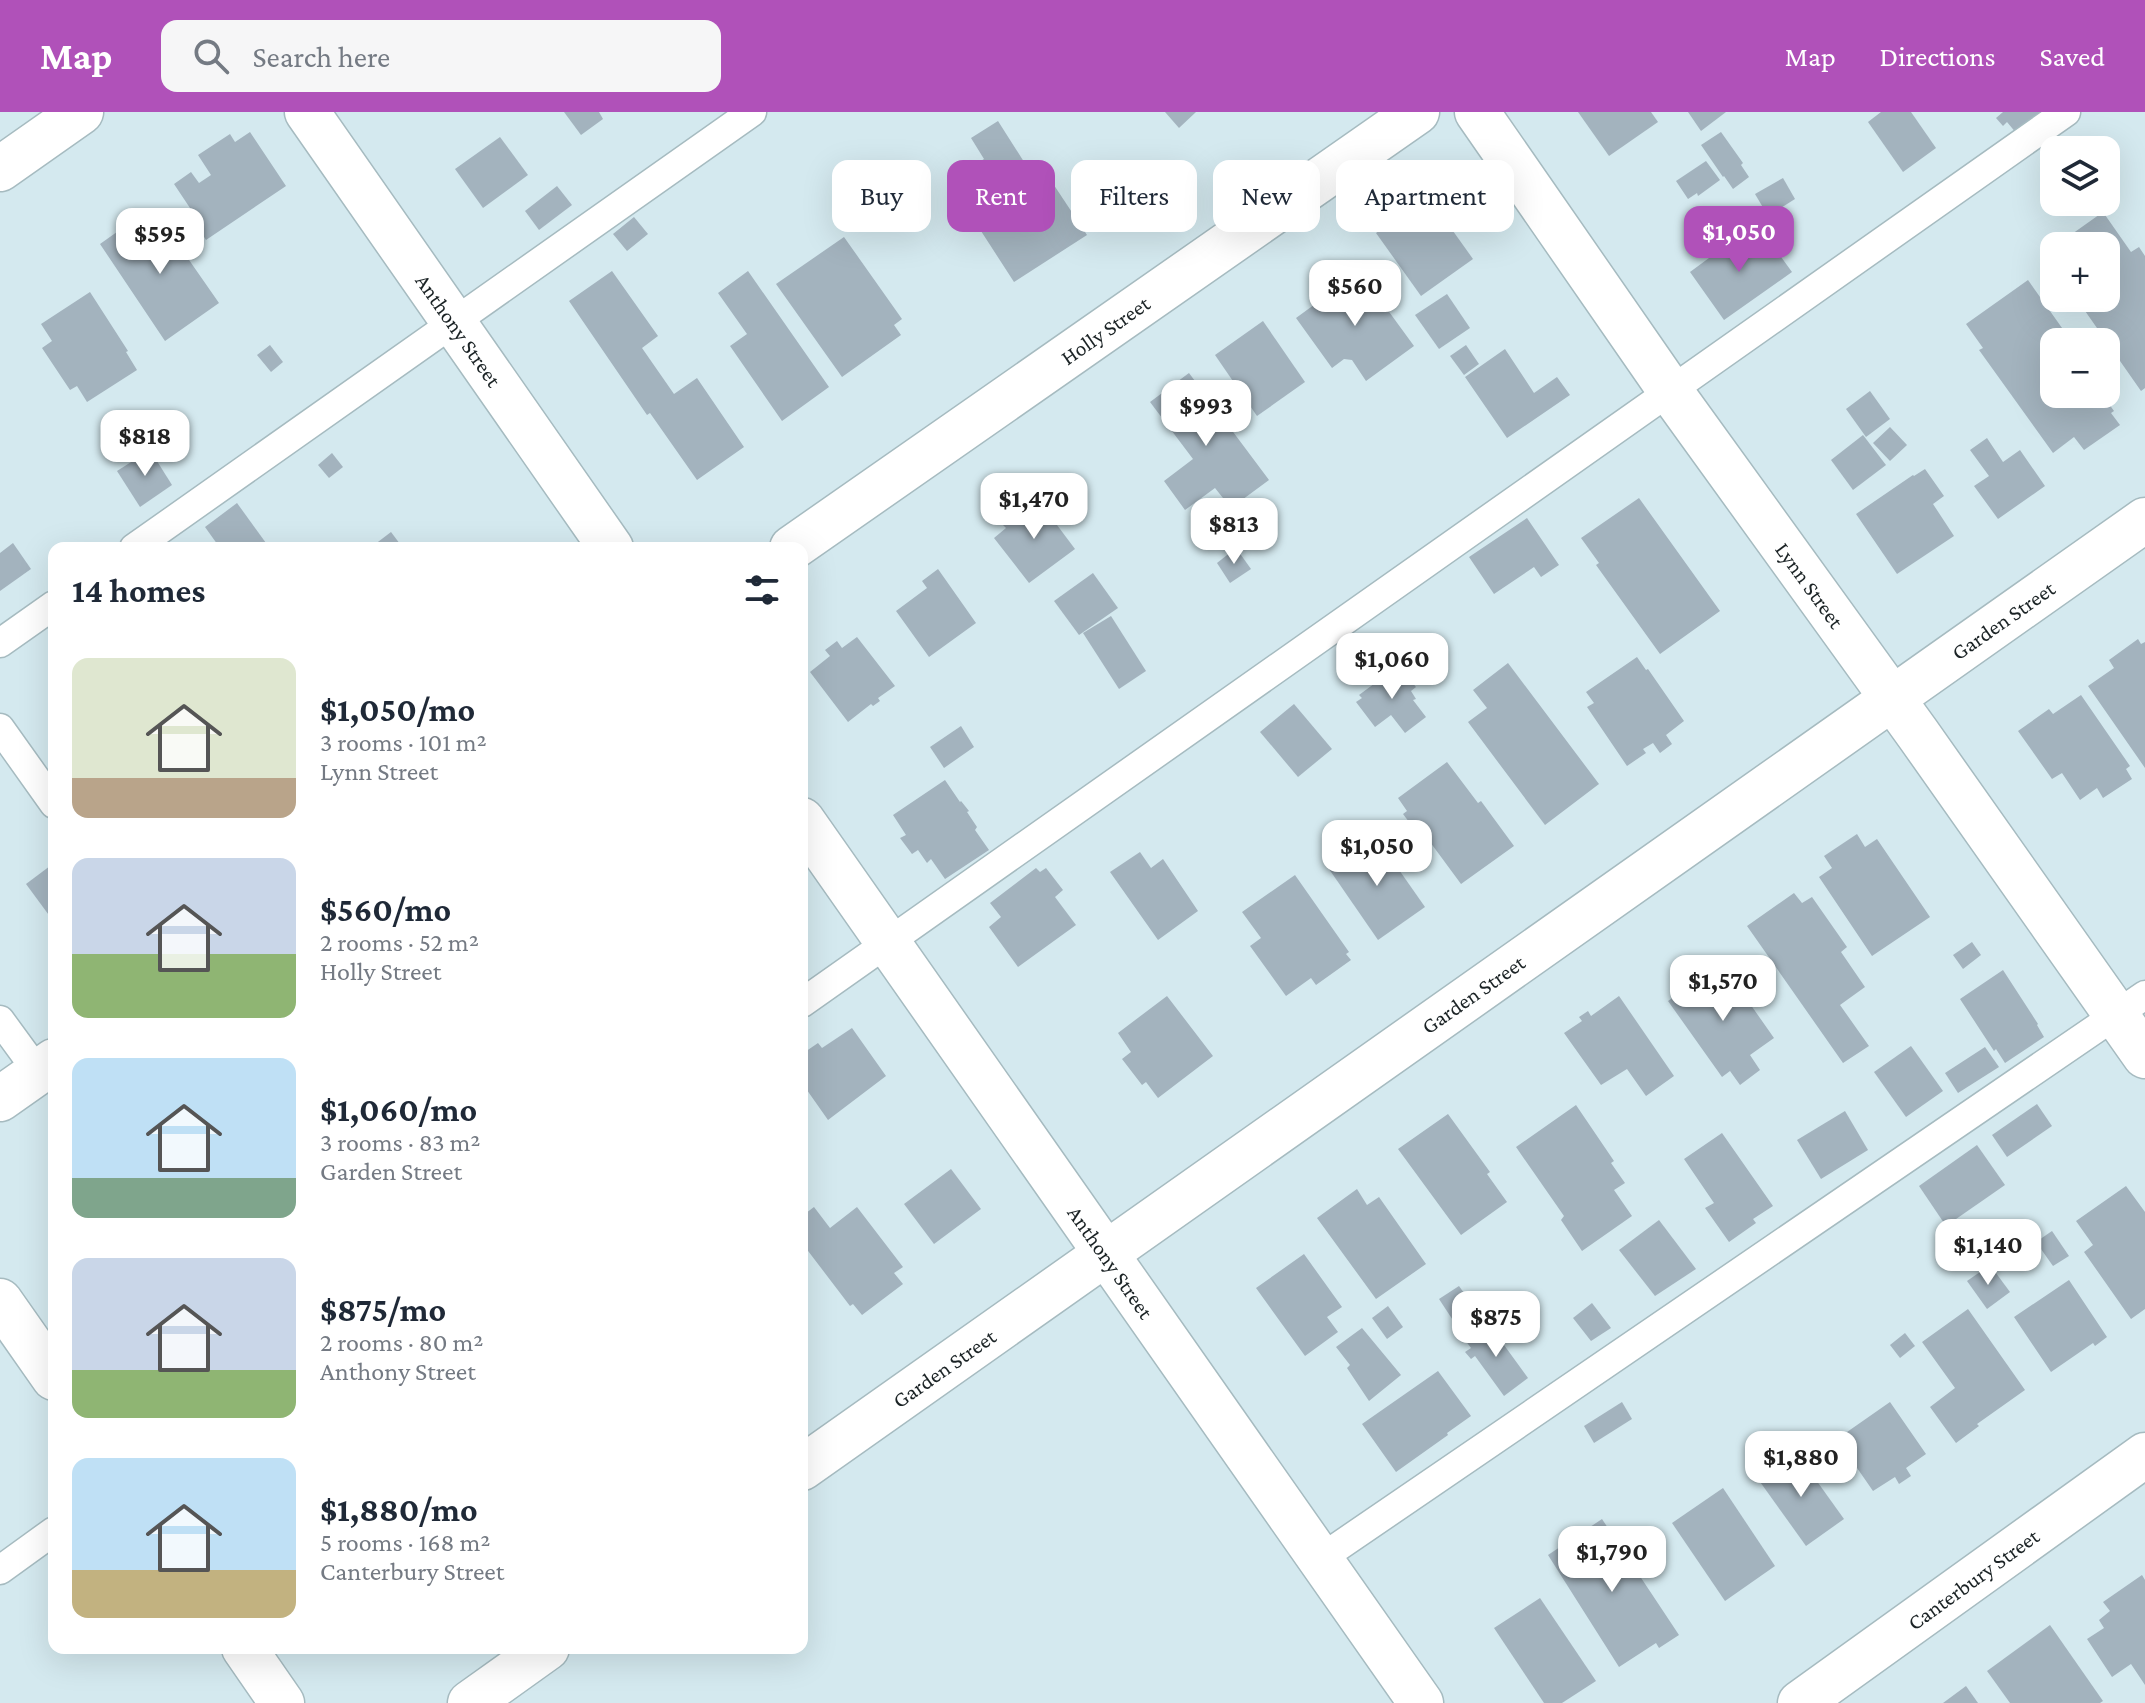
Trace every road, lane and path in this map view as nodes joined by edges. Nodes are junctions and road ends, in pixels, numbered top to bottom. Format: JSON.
{"nodes":[{"id":1,"x":81,"y":112,"type":"edge"},
{"id":2,"x":307,"y":112,"type":"edge"},
{"id":3,"x":752,"y":112,"type":"edge"},
{"id":4,"x":1417,"y":112,"type":"edge"},
{"id":5,"x":1477,"y":112,"type":"edge"},
{"id":6,"x":2066,"y":112,"type":"edge"},
{"id":7,"x":0,"y":169,"type":"edge"},
{"id":8,"x":454,"y":322,"type":"junction"},
{"id":9,"x":1671,"y":392,"type":"junction"},
{"id":10,"x":2145,"y":520,"type":"edge"},
{"id":11,"x":142,"y":542,"type":"edge"},
{"id":12,"x":607,"y":542,"type":"edge"},
{"id":13,"x":801,"y":542,"type":"edge"},
{"id":14,"x":48,"y":609,"type":"edge"},
{"id":15,"x":0,"y":643,"type":"edge"},
{"id":16,"x":1892,"y":698,"type":"junction"},
{"id":17,"x":0,"y":728,"type":"edge"},
{"id":18,"x":48,"y":796,"type":"edge"},
{"id":19,"x":808,"y":829,"type":"edge"},
{"id":20,"x":888,"y":942,"type":"junction"},
{"id":21,"x":808,"y":999,"type":"edge"},
{"id":22,"x":2131,"y":1006,"type":"edge"},
{"id":23,"x":0,"y":1020,"type":"edge"},
{"id":24,"x":2145,"y":1056,"type":"edge"},
{"id":25,"x":46,"y":1067,"type":"edge"},
{"id":26,"x":0,"y":1099,"type":"edge"},
{"id":27,"x":1106,"y":1253,"type":"junction"},
{"id":28,"x":0,"y":1301,"type":"edge"},
{"id":29,"x":48,"y":1369,"type":"edge"},
{"id":30,"x":2145,"y":1455,"type":"edge"},
{"id":31,"x":808,"y":1464,"type":"edge"},
{"id":32,"x":48,"y":1535,"type":"edge"},
{"id":33,"x":1320,"y":1559,"type":"junction"},
{"id":34,"x":0,"y":1570,"type":"edge"},
{"id":35,"x":248,"y":1654,"type":"edge"},
{"id":36,"x":539,"y":1654,"type":"edge"},
{"id":37,"x":282,"y":1703,"type":"edge"},
{"id":38,"x":470,"y":1703,"type":"edge"},
{"id":39,"x":1421,"y":1703,"type":"edge"},
{"id":40,"x":1800,"y":1703,"type":"edge"}],
"edges":[{"from":1,"to":7,"type":"street"},
{"from":2,"to":8,"type":"street","name":"Anthony Street"},
{"from":3,"to":8,"type":"lane"},
{"from":4,"to":13,"type":"street","name":"Holly Street"},
{"from":5,"to":9,"type":"street","name":"Lynn Street"},
{"from":6,"to":9,"type":"lane"},
{"from":8,"to":11,"type":"lane"},
{"from":8,"to":12,"type":"street","name":"Anthony Street"},
{"from":9,"to":16,"type":"street","name":"Lynn Street"},
{"from":9,"to":20,"type":"lane"},
{"from":10,"to":16,"type":"street","name":"Garden Street"},
{"from":14,"to":15,"type":"lane"},
{"from":16,"to":22,"type":"street","name":"Lynn Street"},
{"from":16,"to":27,"type":"street","name":"Garden Street"},
{"from":17,"to":18,"type":"lane"},
{"from":19,"to":20,"type":"street","name":"Anthony Street"},
{"from":20,"to":21,"type":"lane"},
{"from":20,"to":27,"type":"street","name":"Anthony Street"},
{"from":22,"to":24,"type":"street","name":"Lynn Street"},
{"from":22,"to":33,"type":"lane"},
{"from":23,"to":25,"type":"lane"},
{"from":25,"to":26,"type":"street"},
{"from":27,"to":31,"type":"street","name":"Garden Street"},
{"from":27,"to":33,"type":"street","name":"Anthony Street"},
{"from":28,"to":29,"type":"street"},
{"from":30,"to":40,"type":"street","name":"Canterbury Street"},
{"from":32,"to":34,"type":"lane"},
{"from":33,"to":39,"type":"street","name":"Anthony Street"},
{"from":35,"to":37,"type":"street"},
{"from":36,"to":38,"type":"street"}]}
